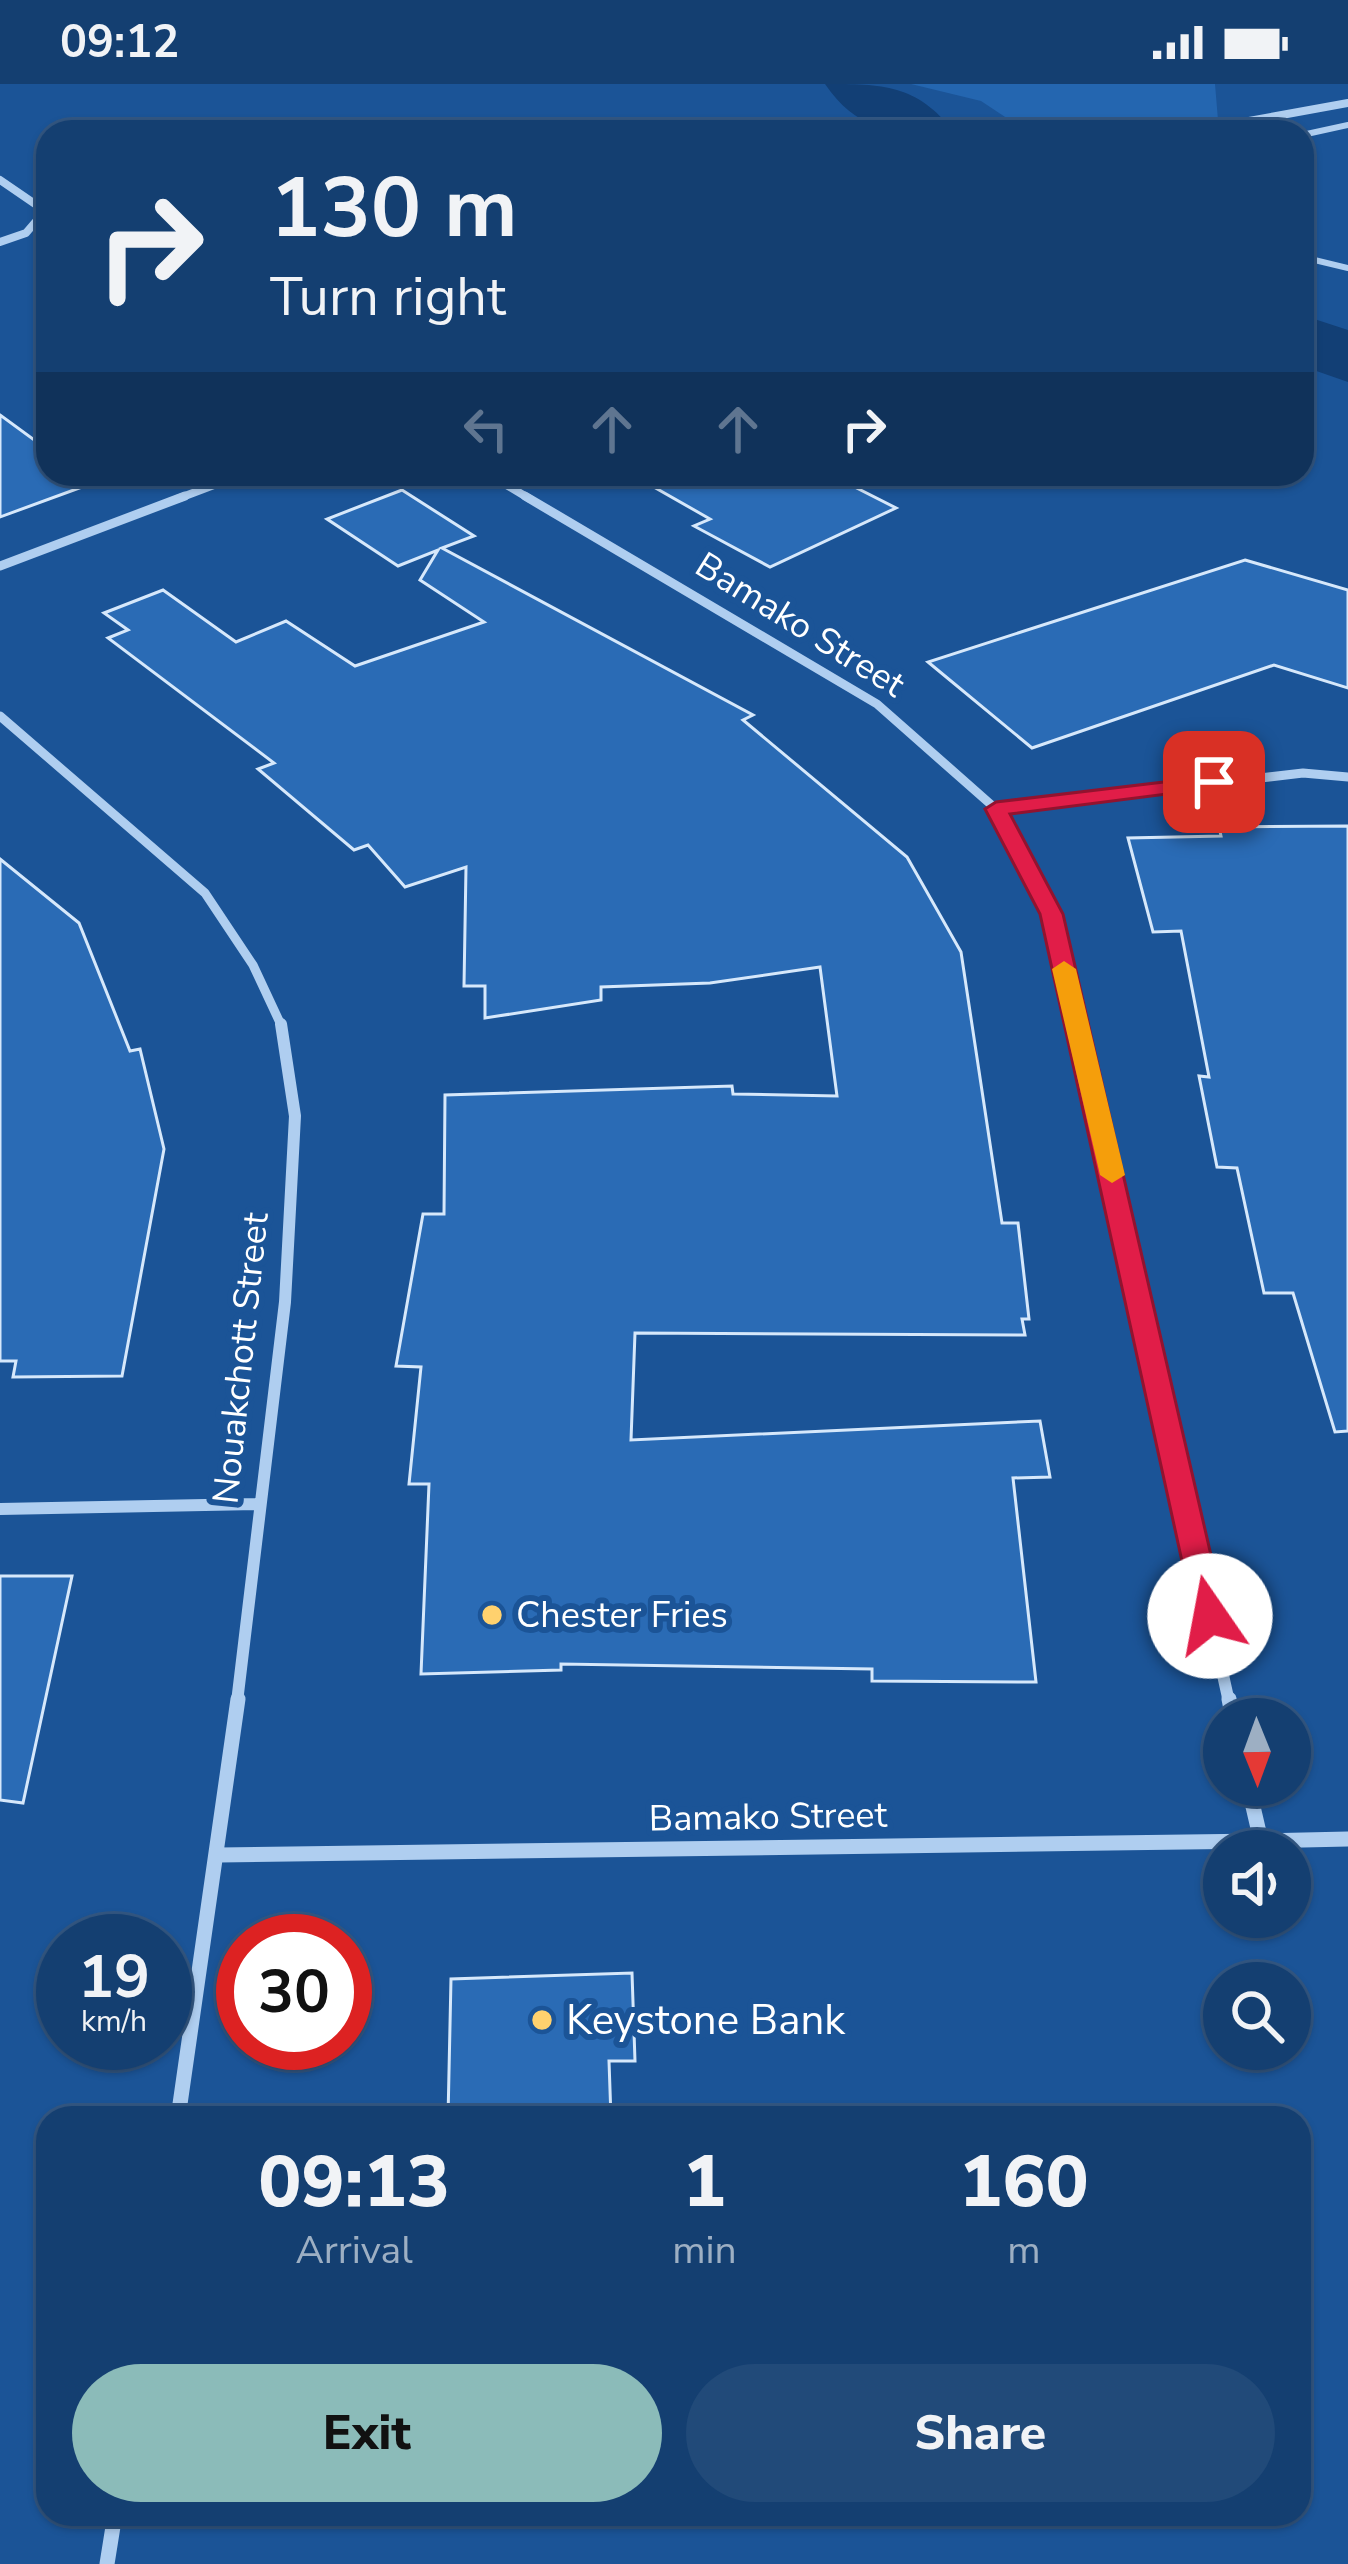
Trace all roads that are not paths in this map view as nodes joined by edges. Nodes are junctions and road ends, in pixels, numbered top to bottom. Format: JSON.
{"nodes":[{"id":1,"x":1348,"y":103,"type":"edge"},
{"id":2,"x":1249,"y":120,"type":"edge"},
{"id":3,"x":1348,"y":125,"type":"edge"},
{"id":4,"x":1314,"y":132,"type":"edge"},
{"id":5,"x":0,"y":180,"type":"edge"},
{"id":6,"x":36,"y":205,"type":"edge"},
{"id":7,"x":36,"y":221,"type":"edge"},
{"id":8,"x":0,"y":242,"type":"edge"},
{"id":9,"x":1314,"y":260,"type":"edge"},
{"id":10,"x":1348,"y":268,"type":"edge"},
{"id":11,"x":211,"y":486,"type":"edge"},
{"id":12,"x":508,"y":486,"type":"edge"},
{"id":13,"x":0,"y":566,"type":"edge"},
{"id":14,"x":0,"y":716,"type":"edge"},
{"id":15,"x":1348,"y":777,"type":"edge"},
{"id":16,"x":996,"y":809,"type":"junction"},
{"id":17,"x":259,"y":1504,"type":"junction"},
{"id":18,"x":0,"y":1509,"type":"edge"},
{"id":19,"x":1228,"y":1698,"type":"edge"},
{"id":20,"x":1348,"y":1839,"type":"edge"},
{"id":21,"x":1311,"y":1840,"type":"edge"},
{"id":22,"x":1203,"y":1842,"type":"edge"},
{"id":23,"x":219,"y":1855,"type":"junction"},
{"id":24,"x":180,"y":2106,"type":"edge"},
{"id":25,"x":113,"y":2526,"type":"edge"},
{"id":26,"x":107,"y":2564,"type":"edge"}],
"edges":[{"from":1,"to":2,"type":"street"},
{"from":3,"to":4,"type":"lane"},
{"from":5,"to":6,"type":"street"},
{"from":7,"to":8,"type":"street"},
{"from":9,"to":10,"type":"lane"},
{"from":11,"to":13,"type":"street"},
{"from":12,"to":16,"type":"street","name":"Bamako Street"},
{"from":14,"to":17,"type":"street","name":"Nouakchott Street"},
{"from":15,"to":16,"type":"street"},
{"from":16,"to":19,"type":"street","name":"Bamako Street"},
{"from":17,"to":18,"type":"street"},
{"from":17,"to":23,"type":"street","name":"Nouakchott Street"},
{"from":20,"to":21,"type":"street","name":"Bamako Street"},
{"from":22,"to":23,"type":"street","name":"Bamako Street"},
{"from":23,"to":24,"type":"street","name":"Nouakchott Street"},
{"from":25,"to":26,"type":"street"}]}
